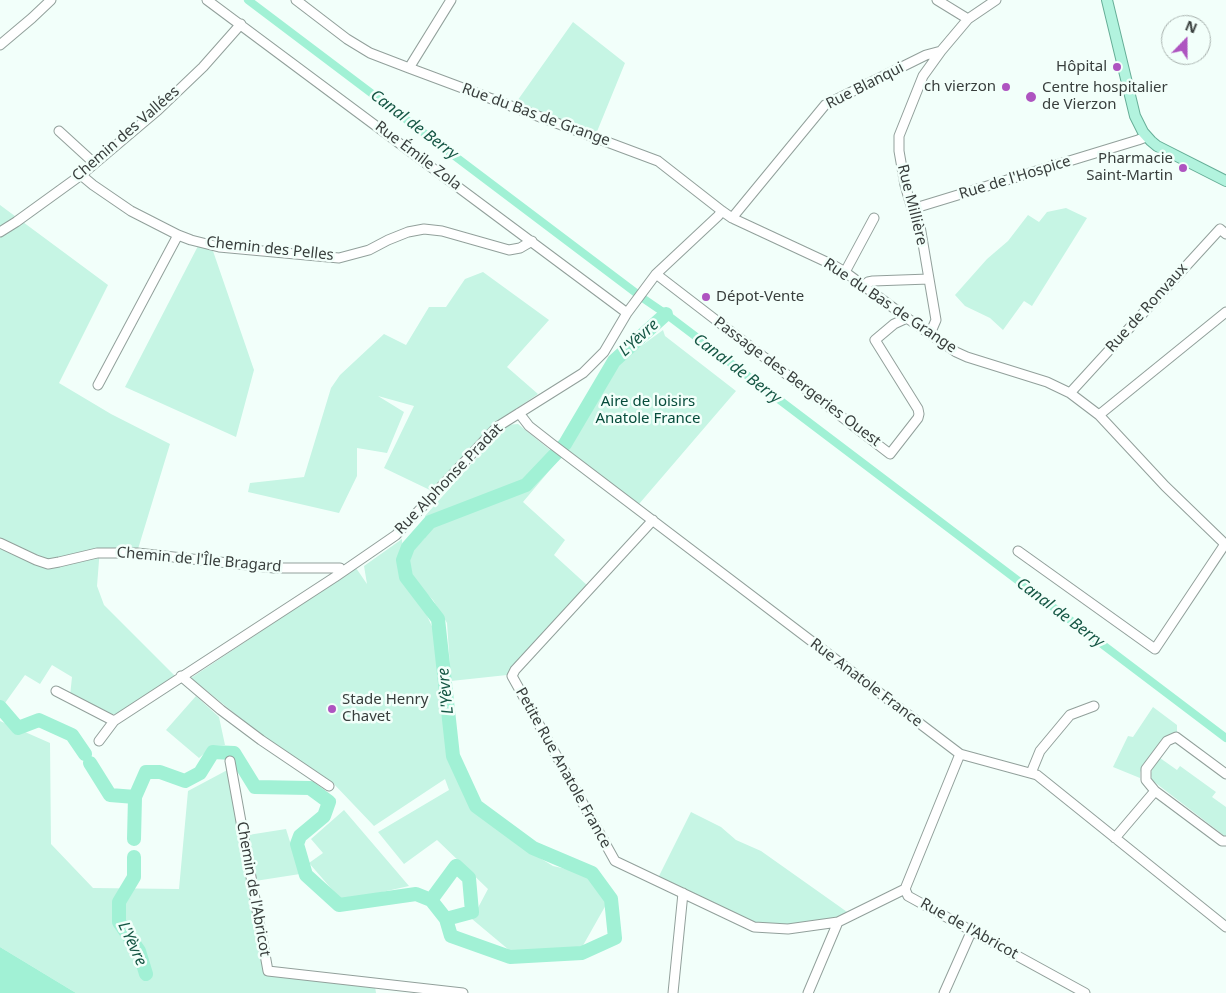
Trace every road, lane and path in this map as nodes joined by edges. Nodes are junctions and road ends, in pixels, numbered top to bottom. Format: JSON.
{"nodes":[{"id":1,"x":51,"y":0,"type":"edge"},
{"id":2,"x":208,"y":0,"type":"edge"},
{"id":3,"x":296,"y":0,"type":"edge"},
{"id":4,"x":451,"y":0,"type":"edge"},
{"id":5,"x":937,"y":0,"type":"edge"},
{"id":6,"x":996,"y":0,"type":"edge"},
{"id":7,"x":1107,"y":0,"type":"edge"},
{"id":8,"x":968,"y":19,"type":"junction"},
{"id":9,"x":241,"y":24,"type":"junction"},
{"id":10,"x":0,"y":45,"type":"edge"},
{"id":11,"x":941,"y":51,"type":"junction"},
{"id":12,"x":409,"y":68,"type":"junction"},
{"id":13,"x":59,"y":131,"type":"dead end"},
{"id":14,"x":1146,"y":137,"type":"junction"},
{"id":15,"x":94,"y":163,"type":"junction"},
{"id":16,"x":80,"y":175,"type":"junction"},
{"id":17,"x":1226,"y":182,"type":"edge"},
{"id":18,"x":912,"y":209,"type":"junction"},
{"id":19,"x":722,"y":211,"type":"junction"},
{"id":20,"x":732,"y":218,"type":"junction"},
{"id":21,"x":874,"y":218,"type":"dead end"},
{"id":22,"x":0,"y":232,"type":"edge"},
{"id":23,"x":1226,"y":234,"type":"edge"},
{"id":24,"x":178,"y":235,"type":"junction"},
{"id":25,"x":532,"y":240,"type":"junction"},
{"id":26,"x":845,"y":272,"type":"junction"},
{"id":27,"x":656,"y":274,"type":"junction"},
{"id":28,"x":928,"y":279,"type":"junction"},
{"id":29,"x":864,"y":286,"type":"junction"},
{"id":30,"x":627,"y":312,"type":"junction"},
{"id":31,"x":1226,"y":312,"type":"edge"},
{"id":32,"x":907,"y":318,"type":"junction"},
{"id":33,"x":930,"y":334,"type":"junction"},
{"id":34,"x":98,"y":386,"type":"dead end"},
{"id":35,"x":1070,"y":393,"type":"junction"},
{"id":36,"x":519,"y":413,"type":"junction"},
{"id":37,"x":1098,"y":415,"type":"junction"},
{"id":38,"x":653,"y":520,"type":"junction"},
{"id":39,"x":0,"y":543,"type":"edge"},
{"id":40,"x":1226,"y":544,"type":"edge"},
{"id":41,"x":1018,"y":551,"type":"dead end"},
{"id":42,"x":342,"y":572,"type":"junction"},
{"id":43,"x":181,"y":676,"type":"junction"},
{"id":44,"x":56,"y":691,"type":"dead end"},
{"id":45,"x":1094,"y":706,"type":"dead end"},
{"id":46,"x":114,"y":721,"type":"junction"},
{"id":47,"x":99,"y":741,"type":"dead end"},
{"id":48,"x":960,"y":754,"type":"junction"},
{"id":49,"x":230,"y":760,"type":"dead end"},
{"id":50,"x":1031,"y":773,"type":"junction"},
{"id":51,"x":1226,"y":774,"type":"edge"},
{"id":52,"x":329,"y":786,"type":"dead end"},
{"id":53,"x":1155,"y":791,"type":"junction"},
{"id":54,"x":1115,"y":838,"type":"junction"},
{"id":55,"x":1226,"y":841,"type":"edge"},
{"id":56,"x":904,"y":889,"type":"junction"},
{"id":57,"x":683,"y":893,"type":"junction"},
{"id":58,"x":838,"y":922,"type":"junction"},
{"id":59,"x":1226,"y":928,"type":"edge"},
{"id":60,"x":972,"y":930,"type":"junction"},
{"id":61,"x":463,"y":993,"type":"edge"},
{"id":62,"x":673,"y":993,"type":"edge"},
{"id":63,"x":808,"y":993,"type":"edge"},
{"id":64,"x":944,"y":993,"type":"edge"},
{"id":65,"x":1085,"y":993,"type":"edge"}],
"edges":[{"from":1,"to":10,"type":"street"},
{"from":2,"to":9,"type":"street","name":"Rue Émile Zola"},
{"from":3,"to":12,"type":"street","name":"Rue du Bas de Grange"},
{"from":4,"to":12,"type":"street"},
{"from":5,"to":8,"type":"street"},
{"from":6,"to":8,"type":"street"},
{"from":7,"to":14,"type":"main road"},
{"from":8,"to":11,"type":"street"},
{"from":9,"to":15,"type":"street","name":"Chemin des Vallées"},
{"from":9,"to":25,"type":"street","name":"Rue Émile Zola"},
{"from":11,"to":18,"type":"street","name":"Rue Millière"},
{"from":11,"to":20,"type":"street","name":"Rue Blanqui"},
{"from":12,"to":19,"type":"street","name":"Rue du Bas de Grange"},
{"from":13,"to":15,"type":"street"},
{"from":14,"to":17,"type":"main road"},
{"from":14,"to":18,"type":"street","name":"Rue de l'Hospice"},
{"from":15,"to":16,"type":"street","name":"Chemin des Vallées"},
{"from":16,"to":22,"type":"street","name":"Chemin des Vallées"},
{"from":16,"to":24,"type":"street","name":"Chemin des Pelles"},
{"from":18,"to":28,"type":"street","name":"Rue Millière"},
{"from":19,"to":20,"type":"street","name":"Rue du Bas de Grange"},
{"from":19,"to":27,"type":"street","name":"Rue Alphonse Pradat"},
{"from":20,"to":26,"type":"street","name":"Rue du Bas de Grange"},
{"from":21,"to":26,"type":"street"},
{"from":23,"to":35,"type":"street","name":"Rue de Ronvaux"},
{"from":24,"to":25,"type":"street","name":"Chemin des Pelles"},
{"from":24,"to":34,"type":"street"},
{"from":25,"to":30,"type":"street","name":"Rue Émile Zola"},
{"from":26,"to":29,"type":"street","name":"Rue du Bas de Grange"},
{"from":27,"to":30,"type":"street","name":"Rue Alphonse Pradat"},
{"from":27,"to":32,"type":"street","name":"Passage des Bergeries Ouest"},
{"from":28,"to":29,"type":"street"},
{"from":28,"to":33,"type":"street","name":"Rue Millière"},
{"from":29,"to":32,"type":"street","name":"Rue du Bas de Grange"},
{"from":30,"to":36,"type":"street","name":"Rue Alphonse Pradat"},
{"from":31,"to":37,"type":"street"},
{"from":32,"to":33,"type":"street","name":"Rue du Bas de Grange"},
{"from":33,"to":35,"type":"street","name":"Rue du Bas de Grange"},
{"from":35,"to":37,"type":"street","name":"Rue du Bas de Grange"},
{"from":36,"to":38,"type":"street","name":"Rue Anatole France"},
{"from":36,"to":42,"type":"street","name":"Rue Alphonse Pradat"},
{"from":37,"to":40,"type":"street","name":"Rue du Bas de Grange"},
{"from":38,"to":48,"type":"street","name":"Rue Anatole France"},
{"from":38,"to":57,"type":"street","name":"Petite Rue Anatole France"},
{"from":39,"to":42,"type":"street","name":"Chemin de l'Île Bragard"},
{"from":40,"to":41,"type":"street"},
{"from":42,"to":43,"type":"street","name":"Rue Alphonse Pradat"},
{"from":43,"to":46,"type":"street","name":"Rue Alphonse Pradat"},
{"from":43,"to":52,"type":"street"},
{"from":44,"to":46,"type":"street"},
{"from":45,"to":50,"type":"street"},
{"from":46,"to":47,"type":"street","name":"Rue Alphonse Pradat"},
{"from":48,"to":50,"type":"street","name":"Rue Anatole France"},
{"from":48,"to":56,"type":"street","name":"Rue de l'Abricot"},
{"from":49,"to":61,"type":"street","name":"Chemin de l'Abricot"},
{"from":50,"to":54,"type":"street","name":"Rue Anatole France"},
{"from":51,"to":53,"type":"street"},
{"from":53,"to":54,"type":"street"},
{"from":53,"to":55,"type":"street"},
{"from":54,"to":59,"type":"street","name":"Rue Anatole France"},
{"from":56,"to":58,"type":"street"},
{"from":56,"to":60,"type":"street","name":"Rue de l'Abricot"},
{"from":57,"to":58,"type":"street","name":"Petite Rue Anatole France"},
{"from":57,"to":62,"type":"street"},
{"from":58,"to":63,"type":"street"},
{"from":60,"to":64,"type":"street"},
{"from":60,"to":65,"type":"street","name":"Rue de l'Abricot"}]}
